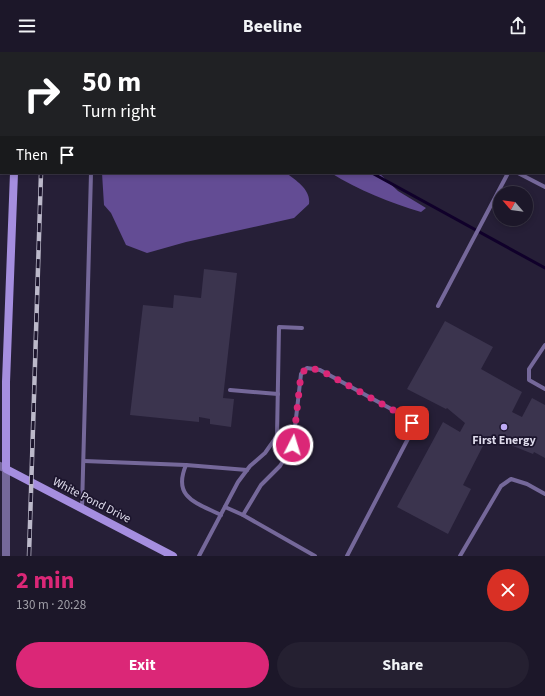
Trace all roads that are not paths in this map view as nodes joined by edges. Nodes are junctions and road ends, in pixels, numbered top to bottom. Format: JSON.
{"nodes":[{"id":1,"x":14,"y":174,"type":"edge"},
{"id":2,"x":91,"y":174,"type":"edge"},
{"id":3,"x":507,"y":174,"type":"edge"},
{"id":4,"x":520,"y":174,"type":"edge"},
{"id":5,"x":545,"y":187,"type":"edge"},
{"id":6,"x":438,"y":306,"type":"dead end"},
{"id":7,"x":302,"y":328,"type":"dead end"},
{"id":8,"x":545,"y":345,"type":"edge"},
{"id":9,"x":545,"y":389,"type":"edge"},
{"id":10,"x":230,"y":390,"type":"dead end"},
{"id":11,"x":278,"y":394,"type":"junction"},
{"id":12,"x":84,"y":461,"type":"junction"},
{"id":13,"x":186,"y":465,"type":"junction"},
{"id":14,"x":3,"y":467,"type":"edge"},
{"id":15,"x":247,"y":470,"type":"junction"},
{"id":16,"x":545,"y":494,"type":"edge"},
{"id":17,"x":225,"y":506,"type":"junction"},
{"id":18,"x":82,"y":509,"type":"junction"},
{"id":19,"x":221,"y":515,"type":"junction"},
{"id":20,"x":243,"y":515,"type":"junction"},
{"id":21,"x":3,"y":546,"type":"edge"},
{"id":22,"x":6,"y":556,"type":"edge"},
{"id":23,"x":173,"y":556,"type":"edge"},
{"id":24,"x":199,"y":556,"type":"edge"},
{"id":25,"x":315,"y":556,"type":"edge"},
{"id":26,"x":347,"y":556,"type":"edge"},
{"id":27,"x":460,"y":556,"type":"edge"}],
"edges":[{"from":1,"to":14,"type":"street"},
{"from":2,"to":12,"type":"lane"},
{"from":3,"to":6,"type":"lane"},
{"from":4,"to":5,"type":"lane"},
{"from":7,"to":11,"type":"lane"},
{"from":8,"to":9,"type":"lane"},
{"from":10,"to":11,"type":"lane"},
{"from":11,"to":15,"type":"lane"},
{"from":12,"to":13,"type":"lane"},
{"from":12,"to":18,"type":"lane"},
{"from":13,"to":15,"type":"lane"},
{"from":13,"to":19,"type":"lane"},
{"from":14,"to":18,"type":"street","name":"White Pond Drive"},
{"from":14,"to":21,"type":"street"},
{"from":15,"to":17,"type":"lane"},
{"from":16,"to":27,"type":"lane"},
{"from":17,"to":19,"type":"lane"},
{"from":17,"to":20,"type":"lane"},
{"from":18,"to":23,"type":"street","name":"White Pond Drive"},
{"from":19,"to":24,"type":"lane"},
{"from":20,"to":25,"type":"lane"},
{"from":20,"to":26,"type":"lane"},
{"from":21,"to":22,"type":"street"}]}
